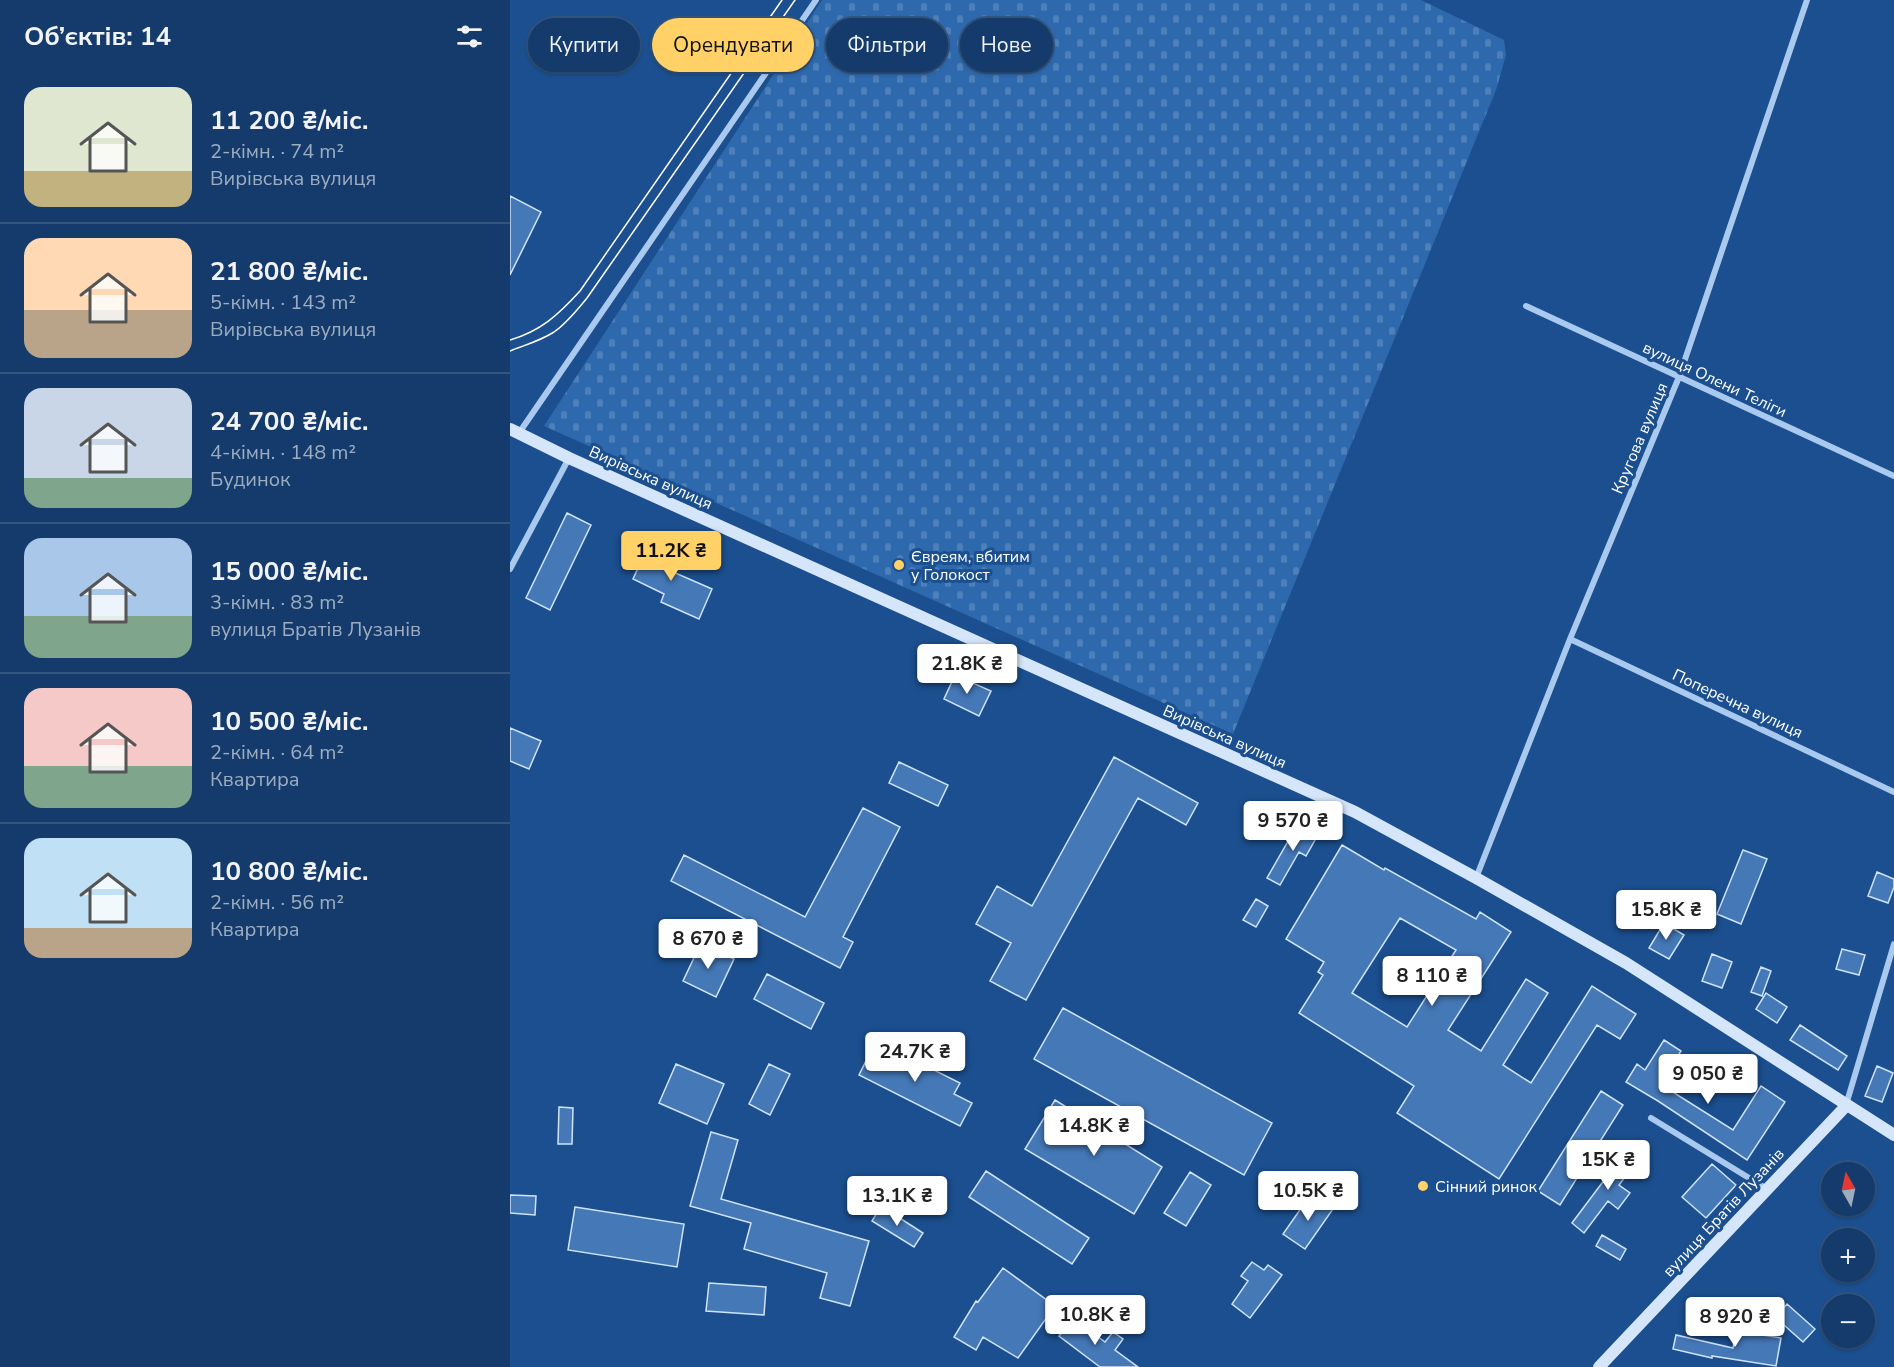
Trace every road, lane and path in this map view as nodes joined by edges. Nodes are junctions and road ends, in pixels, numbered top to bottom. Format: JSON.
{"nodes":[{"id":1,"x":816,"y":0,"type":"edge"},
{"id":2,"x":1808,"y":0,"type":"edge"},
{"id":3,"x":1526,"y":306,"type":"dead end"},
{"id":4,"x":1679,"y":377,"type":"junction"},
{"id":5,"x":514,"y":431,"type":"edge"},
{"id":6,"x":569,"y":458,"type":"junction"},
{"id":7,"x":1894,"y":476,"type":"edge"},
{"id":8,"x":510,"y":569,"type":"edge"},
{"id":9,"x":1570,"y":639,"type":"junction"},
{"id":10,"x":1894,"y":792,"type":"edge"},
{"id":11,"x":1476,"y":878,"type":"junction"},
{"id":12,"x":1894,"y":944,"type":"edge"},
{"id":13,"x":1846,"y":1106,"type":"junction"},
{"id":14,"x":1651,"y":1118,"type":"dead end"},
{"id":15,"x":1894,"y":1135,"type":"edge"},
{"id":16,"x":1767,"y":1189,"type":"junction"},
{"id":17,"x":1599,"y":1367,"type":"edge"}],
"edges":[{"from":1,"to":5,"type":"street"},
{"from":2,"to":4,"type":"street","name":"Кругова вулиця"},
{"from":3,"to":4,"type":"street","name":"вулиця Олени Теліги"},
{"from":4,"to":7,"type":"street","name":"вулиця Олени Теліги"},
{"from":4,"to":9,"type":"street","name":"Кругова вулиця"},
{"from":5,"to":6,"type":"main road","name":"Вирівська вулиця"},
{"from":6,"to":8,"type":"street"},
{"from":6,"to":11,"type":"main road","name":"Вирівська вулиця"},
{"from":9,"to":10,"type":"street","name":"Поперечна вулиця"},
{"from":9,"to":11,"type":"street","name":"Кругова вулиця"},
{"from":11,"to":13,"type":"main road","name":"Вирівська вулиця"},
{"from":12,"to":13,"type":"street"},
{"from":13,"to":15,"type":"main road","name":"Вирівська вулиця"},
{"from":13,"to":16,"type":"main road","name":"вулиця Братів Лузанів"},
{"from":14,"to":16,"type":"street"},
{"from":16,"to":17,"type":"main road","name":"вулиця Братів Лузанів"}]}
